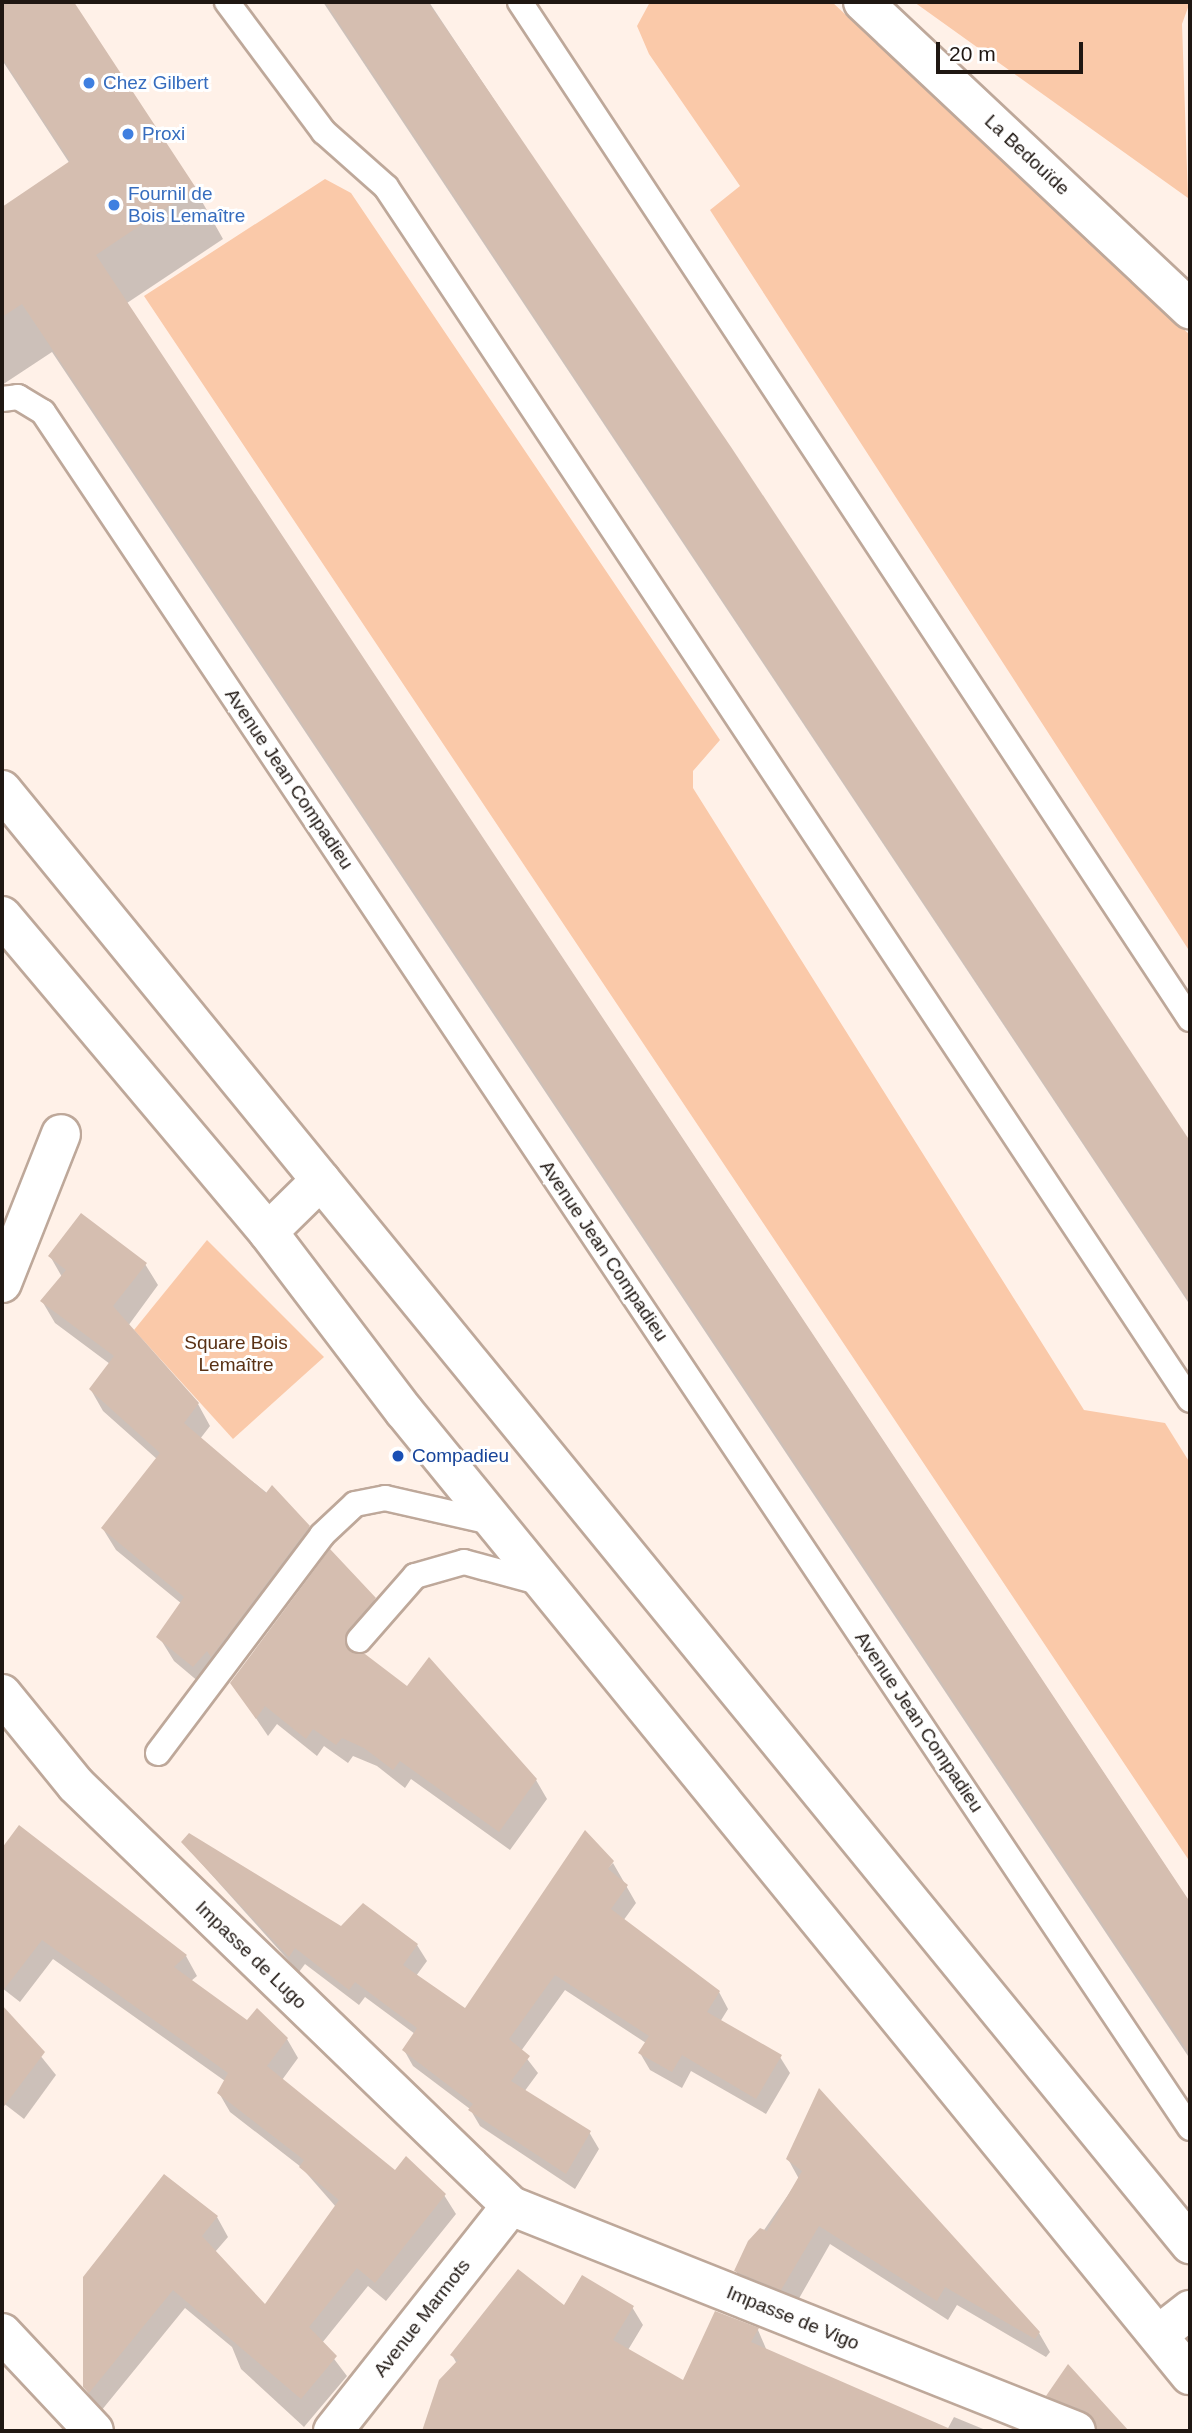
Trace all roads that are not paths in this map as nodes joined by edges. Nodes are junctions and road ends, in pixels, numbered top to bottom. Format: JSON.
{"nodes":[{"id":1,"x":227,"y":2,"type":"edge"},
{"id":2,"x":520,"y":2,"type":"edge"},
{"id":3,"x":863,"y":2,"type":"edge"},
{"id":4,"x":1190,"y":310,"type":"edge"},
{"id":5,"x":2,"y":399,"type":"edge"},
{"id":6,"x":2,"y":790,"type":"edge"},
{"id":7,"x":2,"y":916,"type":"edge"},
{"id":8,"x":1190,"y":1019,"type":"edge"},
{"id":9,"x":61,"y":1134,"type":"dead end"},
{"id":10,"x":321,"y":1180,"type":"junction"},
{"id":11,"x":268,"y":1232,"type":"junction"},
{"id":12,"x":2,"y":1283,"type":"edge"},
{"id":13,"x":1190,"y":1400,"type":"edge"},
{"id":14,"x":495,"y":1523,"type":"junction"},
{"id":15,"x":545,"y":1584,"type":"junction"},
{"id":16,"x":359,"y":1640,"type":"dead end"},
{"id":17,"x":2,"y":1694,"type":"edge"},
{"id":18,"x":158,"y":1753,"type":"dead end"},
{"id":19,"x":1190,"y":2127,"type":"edge"},
{"id":20,"x":510,"y":2206,"type":"junction"},
{"id":21,"x":1190,"y":2244,"type":"edge"},
{"id":22,"x":1190,"y":2311,"type":"edge"},
{"id":23,"x":2,"y":2333,"type":"edge"},
{"id":24,"x":1158,"y":2335,"type":"junction"},
{"id":25,"x":1190,"y":2375,"type":"edge"},
{"id":26,"x":94,"y":2431,"type":"edge"},
{"id":27,"x":333,"y":2431,"type":"edge"},
{"id":28,"x":1076,"y":2431,"type":"edge"}],
"edges":[{"from":1,"to":13,"type":"lane"},
{"from":2,"to":8,"type":"lane"},
{"from":3,"to":4,"type":"street","name":"La Bedouïde"},
{"from":5,"to":19,"type":"lane","name":"Avenue Jean Compadieu"},
{"from":6,"to":10,"type":"street"},
{"from":7,"to":11,"type":"street"},
{"from":9,"to":12,"type":"street"},
{"from":10,"to":11,"type":"street"},
{"from":10,"to":21,"type":"street"},
{"from":11,"to":14,"type":"street"},
{"from":14,"to":15,"type":"street"},
{"from":14,"to":18,"type":"lane"},
{"from":15,"to":16,"type":"lane"},
{"from":15,"to":24,"type":"street"},
{"from":17,"to":20,"type":"street","name":"Impasse de Lugo"},
{"from":20,"to":27,"type":"street","name":"Avenue Marmots"},
{"from":20,"to":28,"type":"street","name":"Impasse de Vigo"},
{"from":22,"to":24,"type":"street"},
{"from":23,"to":26,"type":"street"},
{"from":24,"to":25,"type":"street"}]}
